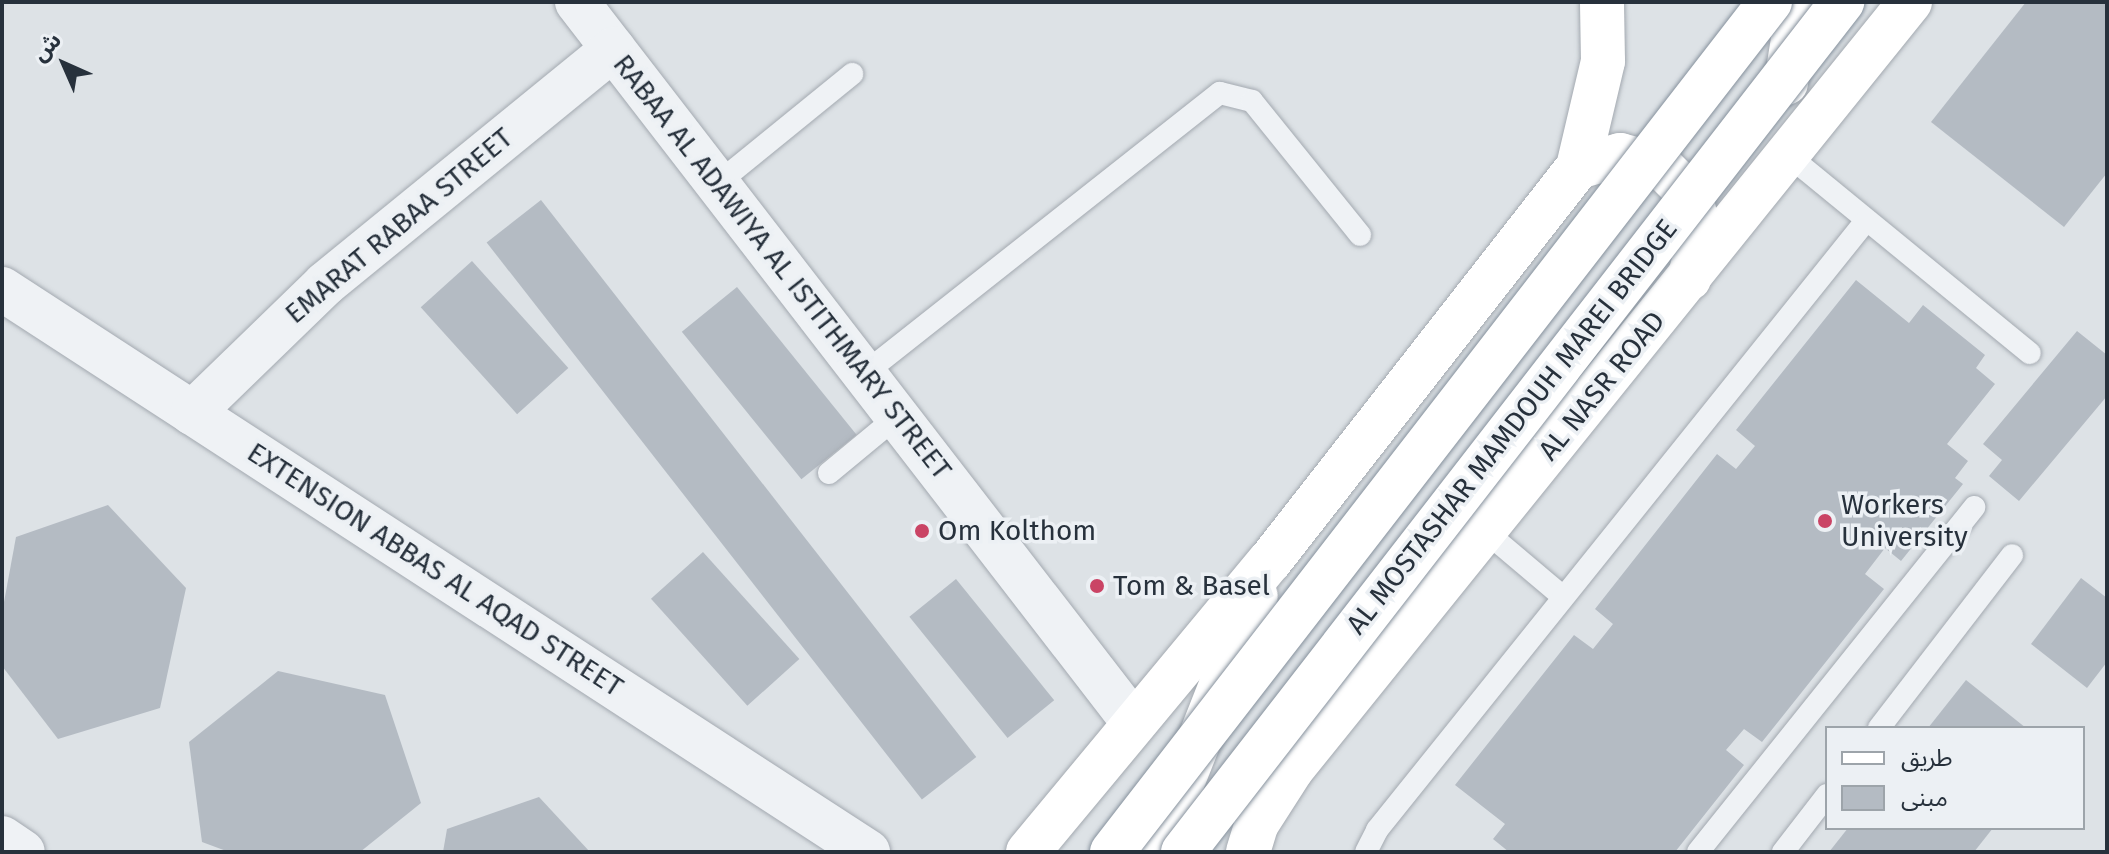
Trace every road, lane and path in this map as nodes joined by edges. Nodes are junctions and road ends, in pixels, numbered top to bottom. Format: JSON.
{"nodes":[{"id":1,"x":577,"y":2,"type":"edge"},
{"id":2,"x":1602,"y":2,"type":"edge"},
{"id":3,"x":1770,"y":2,"type":"edge"},
{"id":4,"x":1799,"y":2,"type":"edge"},
{"id":5,"x":1842,"y":2,"type":"edge"},
{"id":6,"x":1910,"y":2,"type":"edge"},
{"id":7,"x":613,"y":49,"type":"junction"},
{"id":8,"x":852,"y":74,"type":"dead end"},
{"id":9,"x":1789,"y":156,"type":"junction"},
{"id":10,"x":1578,"y":167,"type":"junction"},
{"id":11,"x":718,"y":183,"type":"junction"},
{"id":12,"x":1865,"y":222,"type":"junction"},
{"id":13,"x":1360,"y":235,"type":"dead end"},
{"id":14,"x":1700,"y":266,"type":"junction"},
{"id":15,"x":2,"y":289,"type":"edge"},
{"id":16,"x":2030,"y":353,"type":"dead end"},
{"id":17,"x":865,"y":373,"type":"junction"},
{"id":18,"x":192,"y":413,"type":"junction"},
{"id":19,"x":898,"y":416,"type":"junction"},
{"id":20,"x":829,"y":473,"type":"dead end"},
{"id":21,"x":1974,"y":507,"type":"dead end"},
{"id":22,"x":1485,"y":531,"type":"junction"},
{"id":23,"x":2012,"y":555,"type":"dead end"},
{"id":24,"x":1270,"y":561,"type":"junction"},
{"id":25,"x":1563,"y":597,"type":"junction"},
{"id":26,"x":1133,"y":722,"type":"junction"},
{"id":27,"x":1881,"y":726,"type":"edge"},
{"id":28,"x":1825,"y":798,"type":"edge"},
{"id":29,"x":2,"y":838,"type":"edge"},
{"id":30,"x":23,"y":852,"type":"edge"},
{"id":31,"x":868,"y":852,"type":"edge"},
{"id":32,"x":1028,"y":852,"type":"edge"},
{"id":33,"x":1112,"y":852,"type":"edge"},
{"id":34,"x":1163,"y":852,"type":"edge"},
{"id":35,"x":1183,"y":852,"type":"edge"},
{"id":36,"x":1248,"y":852,"type":"edge"},
{"id":37,"x":1366,"y":852,"type":"edge"},
{"id":38,"x":1698,"y":852,"type":"edge"},
{"id":39,"x":1783,"y":852,"type":"edge"}],
"edges":[{"from":1,"to":7,"type":"street","name":"RABAA AL ADAWIYA AL ISTITHMARY STREET"},
{"from":2,"to":10,"type":"main road"},
{"from":3,"to":33,"type":"main road","name":"AL MOSTASHAR MAMDOUH MAREI BRIDGE","bridge":true},
{"from":4,"to":14,"type":"main road"},
{"from":5,"to":35,"type":"main road","name":"AL MOSTASHAR MAMDOUH MAREI BRIDGE","bridge":true},
{"from":6,"to":9,"type":"main road","name":"AL NASR ROAD"},
{"from":7,"to":11,"type":"street","name":"RABAA AL ADAWIYA AL ISTITHMARY STREET"},
{"from":7,"to":18,"type":"street","name":"EMARAT RABAA STREET"},
{"from":8,"to":11,"type":"lane"},
{"from":9,"to":12,"type":"lane"},
{"from":9,"to":14,"type":"main road","name":"AL NASR ROAD"},
{"from":10,"to":14,"type":"main road"},
{"from":10,"to":24,"type":"main road"},
{"from":11,"to":17,"type":"street","name":"RABAA AL ADAWIYA AL ISTITHMARY STREET"},
{"from":12,"to":16,"type":"lane"},
{"from":12,"to":25,"type":"lane"},
{"from":13,"to":17,"type":"lane"},
{"from":14,"to":22,"type":"main road","name":"AL NASR ROAD"},
{"from":15,"to":18,"type":"street","name":"EXTENSION ABBAS AL AQAD STREET"},
{"from":17,"to":19,"type":"street","name":"RABAA AL ADAWIYA AL ISTITHMARY STREET"},
{"from":18,"to":31,"type":"street","name":"EXTENSION ABBAS AL AQAD STREET"},
{"from":19,"to":20,"type":"lane"},
{"from":19,"to":26,"type":"street","name":"RABAA AL ADAWIYA AL ISTITHMARY STREET"},
{"from":21,"to":38,"type":"lane"},
{"from":22,"to":25,"type":"lane"},
{"from":22,"to":36,"type":"main road","name":"AL NASR ROAD"},
{"from":23,"to":27,"type":"lane"},
{"from":24,"to":26,"type":"main road"},
{"from":24,"to":34,"type":"main road"},
{"from":25,"to":37,"type":"lane"},
{"from":26,"to":32,"type":"main road"},
{"from":28,"to":39,"type":"lane"},
{"from":29,"to":30,"type":"street"}]}
